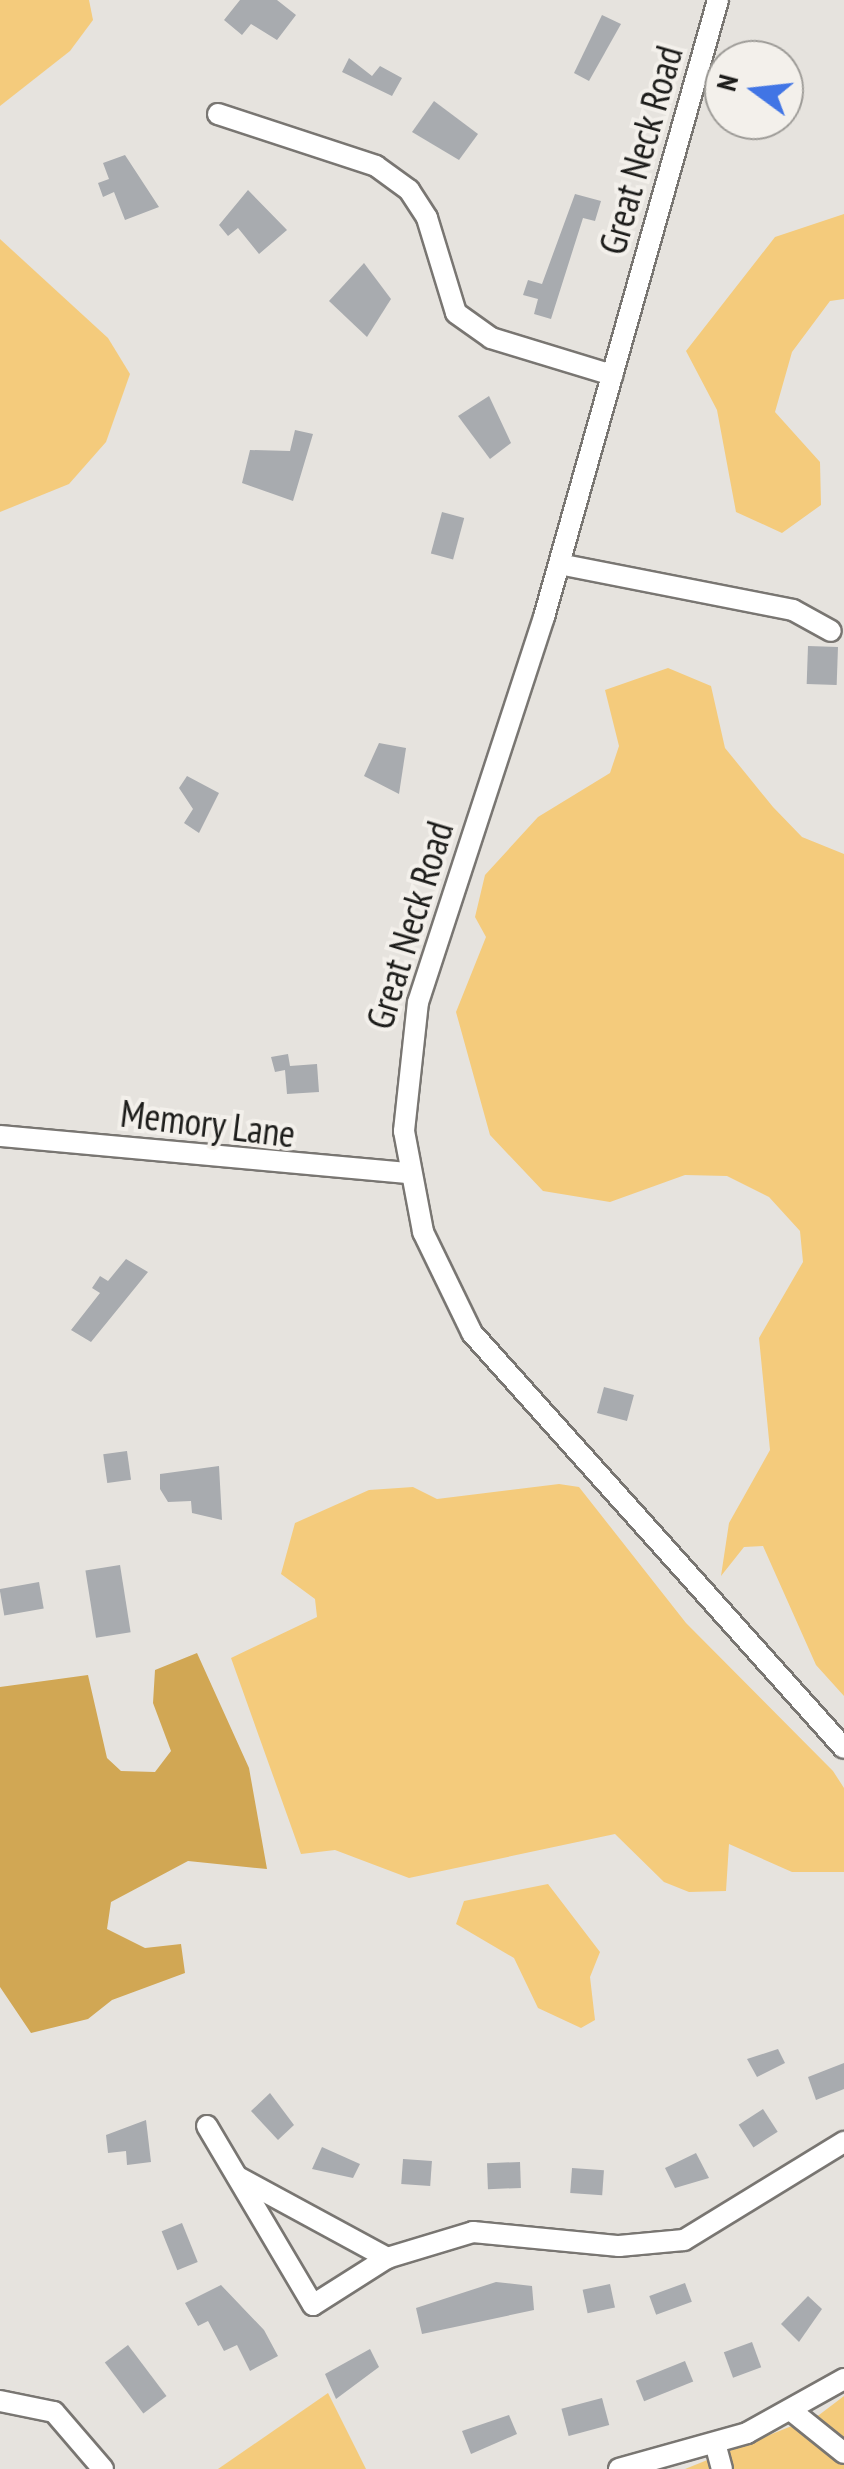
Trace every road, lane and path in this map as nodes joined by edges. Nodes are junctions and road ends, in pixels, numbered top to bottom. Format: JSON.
{"nodes":[{"id":1,"x":718,"y":0,"type":"edge"},
{"id":2,"x":218,"y":114,"type":"dead end"},
{"id":3,"x":612,"y":375,"type":"junction"},
{"id":4,"x":559,"y":564,"type":"junction"},
{"id":5,"x":831,"y":631,"type":"dead end"},
{"id":6,"x":0,"y":1136,"type":"edge"},
{"id":7,"x":408,"y":1172,"type":"junction"},
{"id":8,"x":844,"y":1748,"type":"edge"},
{"id":9,"x":206,"y":2126,"type":"dead end"},
{"id":10,"x":844,"y":2142,"type":"edge"},
{"id":11,"x":233,"y":2173,"type":"junction"},
{"id":12,"x":387,"y":2258,"type":"junction"},
{"id":13,"x":844,"y":2380,"type":"edge"},
{"id":14,"x":0,"y":2402,"type":"edge"},
{"id":15,"x":793,"y":2412,"type":"junction"},
{"id":16,"x":716,"y":2443,"type":"junction"},
{"id":17,"x":844,"y":2453,"type":"edge"},
{"id":18,"x":104,"y":2469,"type":"edge"},
{"id":19,"x":619,"y":2469,"type":"edge"},
{"id":20,"x":722,"y":2469,"type":"edge"}],
"edges":[{"from":1,"to":3,"type":"street","name":"Great Neck Road"},
{"from":2,"to":3,"type":"street"},
{"from":3,"to":4,"type":"street","name":"Great Neck Road"},
{"from":4,"to":5,"type":"street"},
{"from":4,"to":7,"type":"street","name":"Great Neck Road"},
{"from":6,"to":7,"type":"street","name":"Memory Lane"},
{"from":7,"to":8,"type":"street","name":"Great Neck Road"},
{"from":9,"to":11,"type":"street"},
{"from":10,"to":12,"type":"street"},
{"from":11,"to":12,"type":"street"},
{"from":11,"to":12,"type":"street"},
{"from":13,"to":15,"type":"street"},
{"from":14,"to":18,"type":"street"},
{"from":15,"to":16,"type":"street"},
{"from":15,"to":17,"type":"street"},
{"from":16,"to":19,"type":"street"},
{"from":16,"to":20,"type":"street"}]}
